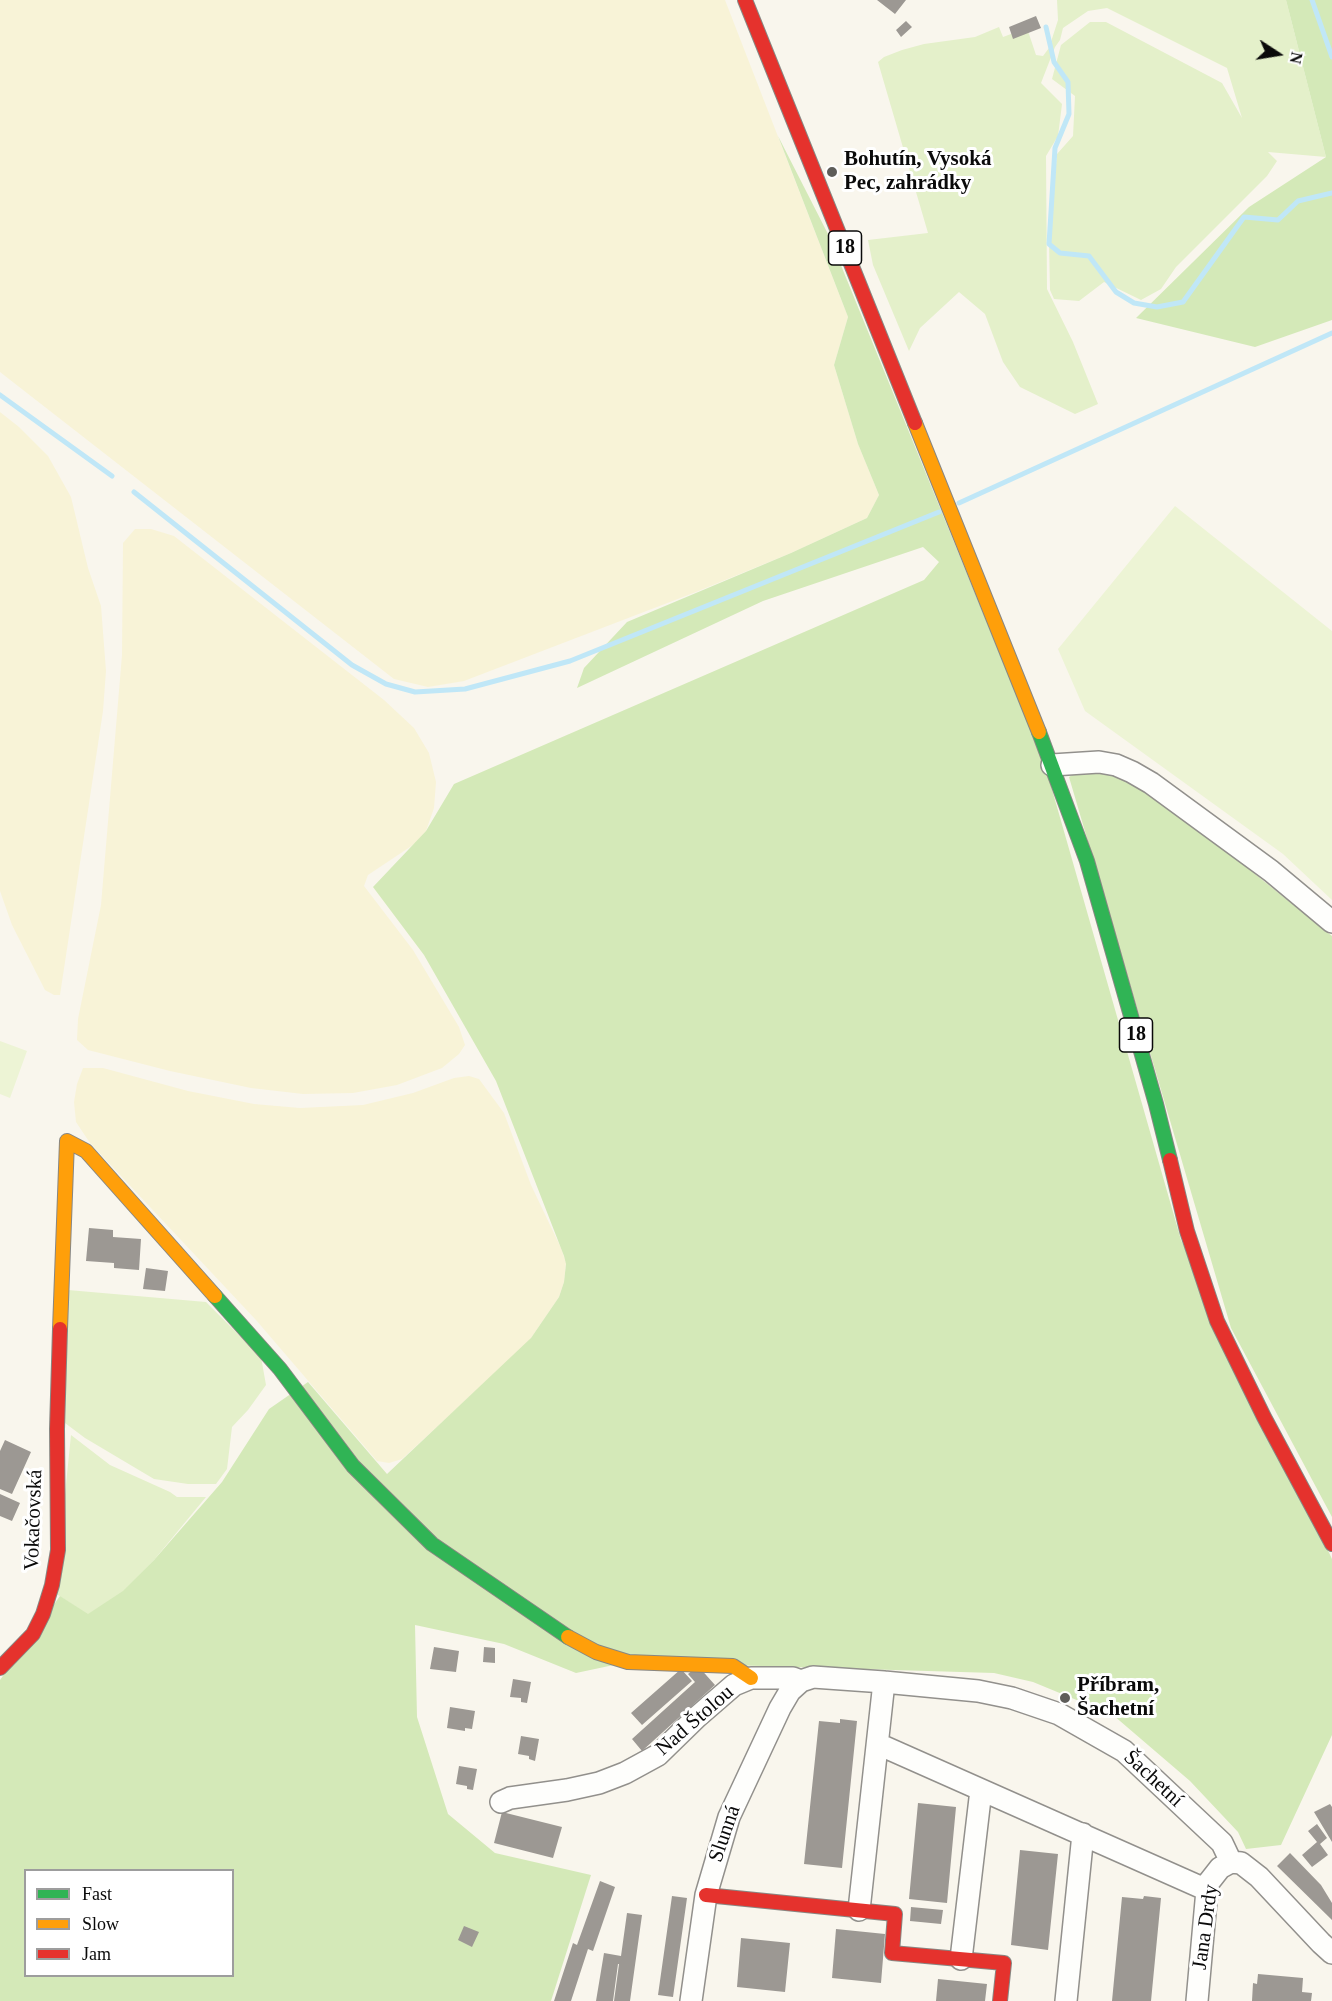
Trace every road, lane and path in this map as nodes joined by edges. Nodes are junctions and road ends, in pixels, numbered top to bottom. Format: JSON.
{"nodes":[{"id":1,"x":745,"y":0,"type":"edge"},
{"id":2,"x":1053,"y":765,"type":"junction"},
{"id":3,"x":1332,"y":922,"type":"edge"},
{"id":4,"x":1332,"y":1544,"type":"edge"},
{"id":5,"x":0,"y":1668,"type":"edge"},
{"id":6,"x":751,"y":1678,"type":"junction"},
{"id":7,"x":801,"y":1681,"type":"junction"},
{"id":8,"x":884,"y":1682,"type":"junction"},
{"id":9,"x":878,"y":1744,"type":"junction"},
{"id":10,"x":981,"y":1790,"type":"junction"},
{"id":11,"x":501,"y":1802,"type":"dead end"},
{"id":12,"x":1083,"y":1834,"type":"junction"},
{"id":13,"x":1231,"y":1862,"type":"junction"},
{"id":14,"x":1207,"y":1890,"type":"junction"},
{"id":15,"x":706,"y":1895,"type":"junction"},
{"id":16,"x":859,"y":1910,"type":"junction"},
{"id":17,"x":1332,"y":1953,"type":"edge"},
{"id":18,"x":961,"y":1959,"type":"junction"},
{"id":19,"x":691,"y":2001,"type":"edge"},
{"id":20,"x":1000,"y":2001,"type":"edge"},
{"id":21,"x":1066,"y":2001,"type":"edge"},
{"id":22,"x":1197,"y":2001,"type":"edge"}],
"edges":[{"from":1,"to":2,"type":"street","number":"18"},
{"from":2,"to":3,"type":"street"},
{"from":2,"to":4,"type":"street","number":"18"},
{"from":5,"to":6,"type":"street","name":"Vokačovská"},
{"from":6,"to":7,"type":"street","name":"Šachetní"},
{"from":6,"to":11,"type":"street","name":"Nad Štolou"},
{"from":7,"to":8,"type":"street","name":"Šachetní"},
{"from":7,"to":15,"type":"street","name":"Slunná"},
{"from":8,"to":9,"type":"street"},
{"from":8,"to":13,"type":"street","name":"Šachetní"},
{"from":9,"to":10,"type":"street"},
{"from":9,"to":16,"type":"street"},
{"from":10,"to":12,"type":"street"},
{"from":10,"to":18,"type":"street"},
{"from":12,"to":14,"type":"street"},
{"from":12,"to":21,"type":"street"},
{"from":13,"to":14,"type":"street","name":"Jana Drdy"},
{"from":13,"to":17,"type":"street"},
{"from":14,"to":22,"type":"street","name":"Jana Drdy"},
{"from":15,"to":16,"type":"street"},
{"from":15,"to":19,"type":"street","name":"Slunná"},
{"from":16,"to":18,"type":"street"},
{"from":18,"to":20,"type":"street"}]}
